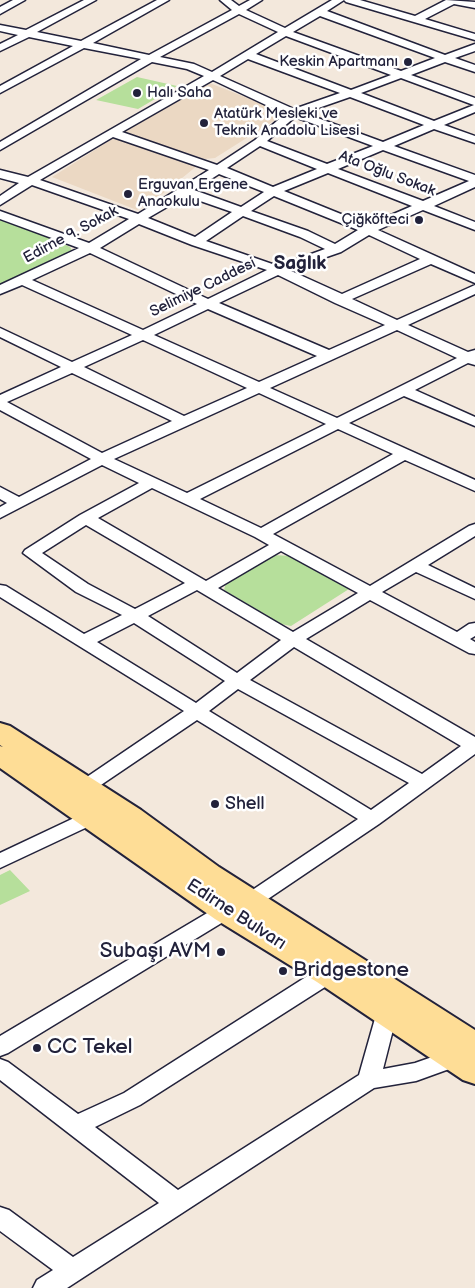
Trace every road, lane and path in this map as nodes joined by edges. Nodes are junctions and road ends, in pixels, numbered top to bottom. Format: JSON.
{"nodes":[{"id":1,"x":20,"y":0,"type":"edge"},
{"id":2,"x":91,"y":0,"type":"edge"},
{"id":3,"x":164,"y":0,"type":"edge"},
{"id":4,"x":225,"y":0,"type":"edge"},
{"id":5,"x":258,"y":0,"type":"edge"},
{"id":6,"x":339,"y":0,"type":"edge"},
{"id":7,"x":349,"y":0,"type":"edge"},
{"id":8,"x":452,"y":0,"type":"edge"},
{"id":9,"x":475,"y":6,"type":"edge"},
{"id":10,"x":239,"y":10,"type":"junction"},
{"id":11,"x":0,"y":11,"type":"edge"},
{"id":12,"x":320,"y":12,"type":"junction"},
{"id":13,"x":415,"y":20,"type":"junction"},
{"id":14,"x":0,"y":28,"type":"edge"},
{"id":15,"x":285,"y":32,"type":"junction"},
{"id":16,"x":28,"y":34,"type":"junction"},
{"id":17,"x":475,"y":37,"type":"edge"},
{"id":18,"x":83,"y":44,"type":"junction"},
{"id":19,"x":475,"y":47,"type":"edge"},
{"id":20,"x":0,"y":48,"type":"edge"},
{"id":21,"x":248,"y":55,"type":"junction"},
{"id":22,"x":152,"y":58,"type":"junction"},
{"id":23,"x":444,"y":59,"type":"junction"},
{"id":24,"x":475,"y":69,"type":"edge"},
{"id":25,"x":401,"y":75,"type":"junction"},
{"id":26,"x":214,"y":76,"type":"junction"},
{"id":27,"x":0,"y":90,"type":"edge"},
{"id":28,"x":352,"y":93,"type":"junction"},
{"id":29,"x":475,"y":102,"type":"edge"},
{"id":30,"x":475,"y":108,"type":"edge"},
{"id":31,"x":293,"y":112,"type":"junction"},
{"id":32,"x":433,"y":125,"type":"junction"},
{"id":33,"x":112,"y":134,"type":"junction"},
{"id":34,"x":475,"y":140,"type":"edge"},
{"id":35,"x":259,"y":142,"type":"junction"},
{"id":36,"x":386,"y":146,"type":"junction"},
{"id":37,"x":0,"y":147,"type":"edge"},
{"id":38,"x":326,"y":168,"type":"junction"},
{"id":39,"x":218,"y":169,"type":"junction"},
{"id":40,"x":0,"y":174,"type":"edge"},
{"id":41,"x":475,"y":179,"type":"edge"},
{"id":42,"x":32,"y":181,"type":"junction"},
{"id":43,"x":475,"y":183,"type":"edge"},
{"id":44,"x":185,"y":191,"type":"junction"},
{"id":45,"x":273,"y":191,"type":"junction"},
{"id":46,"x":0,"y":201,"type":"edge"},
{"id":47,"x":424,"y":206,"type":"junction"},
{"id":48,"x":242,"y":211,"type":"junction"},
{"id":49,"x":0,"y":215,"type":"edge"},
{"id":50,"x":135,"y":219,"type":"junction"},
{"id":51,"x":475,"y":226,"type":"edge"},
{"id":52,"x":368,"y":230,"type":"junction"},
{"id":53,"x":196,"y":242,"type":"junction"},
{"id":54,"x":90,"y":248,"type":"junction"},
{"id":55,"x":336,"y":249,"type":"junction"},
{"id":56,"x":430,"y":259,"type":"junction"},
{"id":57,"x":278,"y":270,"type":"junction"},
{"id":58,"x":475,"y":279,"type":"edge"},
{"id":59,"x":22,"y":280,"type":"junction"},
{"id":60,"x":0,"y":290,"type":"edge"},
{"id":61,"x":475,"y":290,"type":"edge"},
{"id":62,"x":340,"y":300,"type":"junction"},
{"id":63,"x":209,"y":304,"type":"junction"},
{"id":64,"x":398,"y":325,"type":"junction"},
{"id":65,"x":0,"y":332,"type":"edge"},
{"id":66,"x":145,"y":334,"type":"junction"},
{"id":67,"x":330,"y":356,"type":"junction"},
{"id":68,"x":473,"y":358,"type":"edge"},
{"id":69,"x":73,"y":366,"type":"junction"},
{"id":70,"x":258,"y":388,"type":"junction"},
{"id":71,"x":403,"y":390,"type":"junction"},
{"id":72,"x":0,"y":400,"type":"edge"},
{"id":73,"x":0,"y":404,"type":"edge"},
{"id":74,"x":183,"y":422,"type":"junction"},
{"id":75,"x":475,"y":422,"type":"edge"},
{"id":76,"x":336,"y":424,"type":"junction"},
{"id":77,"x":404,"y":454,"type":"junction"},
{"id":78,"x":102,"y":459,"type":"junction"},
{"id":79,"x":152,"y":482,"type":"junction"},
{"id":80,"x":475,"y":486,"type":"edge"},
{"id":81,"x":0,"y":492,"type":"edge"},
{"id":82,"x":188,"y":499,"type":"junction"},
{"id":83,"x":19,"y":503,"type":"junction"},
{"id":84,"x":0,"y":514,"type":"edge"},
{"id":85,"x":86,"y":518,"type":"junction"},
{"id":86,"x":475,"y":529,"type":"edge"},
{"id":87,"x":261,"y":534,"type":"junction"},
{"id":88,"x":280,"y":545,"type":"junction"},
{"id":89,"x":415,"y":565,"type":"junction"},
{"id":90,"x":202,"y":585,"type":"junction"},
{"id":91,"x":0,"y":590,"type":"edge"},
{"id":92,"x":369,"y":592,"type":"junction"},
{"id":93,"x":475,"y":594,"type":"edge"},
{"id":94,"x":136,"y":616,"type":"junction"},
{"id":95,"x":475,"y":628,"type":"edge"},
{"id":96,"x":292,"y":640,"type":"junction"},
{"id":97,"x":458,"y":640,"type":"junction"},
{"id":98,"x":84,"y":642,"type":"junction"},
{"id":99,"x":475,"y":649,"type":"edge"},
{"id":100,"x":237,"y":681,"type":"junction"},
{"id":101,"x":196,"y":712,"type":"junction"},
{"id":102,"x":0,"y":732,"type":"edge"},
{"id":103,"x":474,"y":745,"type":"edge"},
{"id":104,"x":0,"y":755,"type":"edge"},
{"id":105,"x":421,"y":782,"type":"junction"},
{"id":106,"x":85,"y":787,"type":"junction"},
{"id":107,"x":91,"y":817,"type":"junction"},
{"id":108,"x":372,"y":820,"type":"junction"},
{"id":109,"x":0,"y":861,"type":"edge"},
{"id":110,"x":238,"y":906,"type":"junction"},
{"id":111,"x":328,"y":974,"type":"junction"},
{"id":112,"x":386,"y":1014,"type":"junction"},
{"id":113,"x":0,"y":1047,"type":"edge"},
{"id":114,"x":468,"y":1059,"type":"edge"},
{"id":115,"x":0,"y":1068,"type":"edge"},
{"id":116,"x":369,"y":1080,"type":"junction"},
{"id":117,"x":75,"y":1126,"type":"junction"},
{"id":118,"x":177,"y":1203,"type":"junction"},
{"id":119,"x":0,"y":1217,"type":"edge"},
{"id":120,"x":73,"y":1270,"type":"junction"},
{"id":121,"x":46,"y":1288,"type":"edge"}],
"edges":[{"from":1,"to":11,"type":"street"},
{"from":2,"to":16,"type":"street"},
{"from":3,"to":18,"type":"street"},
{"from":4,"to":10,"type":"street"},
{"from":5,"to":10,"type":"street"},
{"from":6,"to":12,"type":"street"},
{"from":7,"to":13,"type":"street"},
{"from":8,"to":9,"type":"street"},
{"from":8,"to":13,"type":"street"},
{"from":10,"to":15,"type":"street"},
{"from":10,"to":22,"type":"street"},
{"from":12,"to":15,"type":"street"},
{"from":12,"to":23,"type":"street"},
{"from":13,"to":17,"type":"street"},
{"from":14,"to":16,"type":"street"},
{"from":15,"to":21,"type":"street"},
{"from":15,"to":25,"type":"street"},
{"from":16,"to":18,"type":"street"},
{"from":16,"to":20,"type":"street"},
{"from":18,"to":22,"type":"street"},
{"from":18,"to":27,"type":"street"},
{"from":19,"to":23,"type":"street","name":"Edirne 9. Sokak"},
{"from":21,"to":26,"type":"street"},
{"from":21,"to":28,"type":"street"},
{"from":22,"to":26,"type":"street"},
{"from":22,"to":37,"type":"street"},
{"from":23,"to":24,"type":"street"},
{"from":23,"to":25,"type":"street","name":"Edirne 9. Sokak"},
{"from":25,"to":28,"type":"street","name":"Edirne 9. Sokak"},
{"from":25,"to":29,"type":"street"},
{"from":26,"to":31,"type":"street"},
{"from":26,"to":33,"type":"street"},
{"from":28,"to":31,"type":"street","name":"Edirne 9. Sokak"},
{"from":28,"to":32,"type":"street"},
{"from":30,"to":32,"type":"street"},
{"from":31,"to":35,"type":"street","name":"Edirne 9. Sokak"},
{"from":31,"to":36,"type":"street"},
{"from":32,"to":34,"type":"street"},
{"from":32,"to":36,"type":"street"},
{"from":33,"to":39,"type":"street"},
{"from":33,"to":42,"type":"street"},
{"from":35,"to":38,"type":"street","name":"Ata Oğlu Sokak"},
{"from":35,"to":39,"type":"street","name":"Edirne 9. Sokak"},
{"from":36,"to":38,"type":"street"},
{"from":36,"to":41,"type":"street"},
{"from":38,"to":45,"type":"street"},
{"from":38,"to":47,"type":"street","name":"Ata Oğlu Sokak"},
{"from":39,"to":44,"type":"street","name":"Edirne 9. Sokak"},
{"from":39,"to":45,"type":"street"},
{"from":40,"to":42,"type":"street"},
{"from":42,"to":46,"type":"street"},
{"from":42,"to":50,"type":"street"},
{"from":43,"to":47,"type":"street","name":"Selimiye Caddesi"},
{"from":44,"to":48,"type":"street"},
{"from":44,"to":50,"type":"street","name":"Edirne 9. Sokak"},
{"from":45,"to":48,"type":"street"},
{"from":45,"to":52,"type":"street"},
{"from":47,"to":51,"type":"street","name":"Ata Oğlu Sokak"},
{"from":47,"to":52,"type":"street","name":"Selimiye Caddesi"},
{"from":48,"to":53,"type":"street"},
{"from":48,"to":55,"type":"street"},
{"from":49,"to":54,"type":"street"},
{"from":50,"to":53,"type":"street"},
{"from":50,"to":54,"type":"street","name":"Edirne 9. Sokak"},
{"from":52,"to":55,"type":"street","name":"Selimiye Caddesi"},
{"from":52,"to":56,"type":"street"},
{"from":53,"to":57,"type":"street"},
{"from":54,"to":59,"type":"street","name":"Edirne 9. Sokak"},
{"from":54,"to":63,"type":"street"},
{"from":55,"to":57,"type":"street","name":"Selimiye Caddesi"},
{"from":56,"to":58,"type":"street"},
{"from":56,"to":62,"type":"street"},
{"from":57,"to":62,"type":"street"},
{"from":57,"to":63,"type":"street","name":"Selimiye Caddesi"},
{"from":59,"to":60,"type":"street","name":"Edirne 9. Sokak"},
{"from":59,"to":66,"type":"street"},
{"from":61,"to":64,"type":"street"},
{"from":62,"to":64,"type":"street"},
{"from":63,"to":66,"type":"street","name":"Selimiye Caddesi"},
{"from":63,"to":67,"type":"street"},
{"from":64,"to":67,"type":"street"},
{"from":64,"to":68,"type":"street"},
{"from":65,"to":69,"type":"street"},
{"from":66,"to":69,"type":"street","name":"Selimiye Caddesi"},
{"from":66,"to":70,"type":"street"},
{"from":67,"to":70,"type":"street"},
{"from":68,"to":71,"type":"street"},
{"from":69,"to":72,"type":"street","name":"Selimiye Caddesi"},
{"from":69,"to":74,"type":"street"},
{"from":70,"to":74,"type":"street"},
{"from":70,"to":76,"type":"street"},
{"from":71,"to":75,"type":"street"},
{"from":71,"to":76,"type":"street"},
{"from":73,"to":78,"type":"street"},
{"from":74,"to":78,"type":"street"},
{"from":76,"to":77,"type":"street"},
{"from":76,"to":82,"type":"street"},
{"from":77,"to":80,"type":"street"},
{"from":77,"to":87,"type":"street"},
{"from":78,"to":79,"type":"street"},
{"from":78,"to":83,"type":"street"},
{"from":79,"to":82,"type":"street"},
{"from":79,"to":85,"type":"street"},
{"from":81,"to":83,"type":"street"},
{"from":82,"to":87,"type":"street"},
{"from":83,"to":84,"type":"street"},
{"from":85,"to":90,"type":"street"},
{"from":85,"to":94,"type":"street"},
{"from":86,"to":89,"type":"street"},
{"from":87,"to":88,"type":"street"},
{"from":88,"to":90,"type":"street"},
{"from":88,"to":92,"type":"street"},
{"from":89,"to":92,"type":"street"},
{"from":89,"to":93,"type":"street"},
{"from":90,"to":94,"type":"street"},
{"from":90,"to":96,"type":"street"},
{"from":91,"to":98,"type":"street"},
{"from":92,"to":96,"type":"street"},
{"from":92,"to":97,"type":"street"},
{"from":94,"to":98,"type":"street"},
{"from":94,"to":100,"type":"street"},
{"from":95,"to":97,"type":"street"},
{"from":96,"to":100,"type":"street"},
{"from":96,"to":103,"type":"street"},
{"from":97,"to":99,"type":"street"},
{"from":98,"to":101,"type":"street"},
{"from":100,"to":101,"type":"street"},
{"from":100,"to":105,"type":"street"},
{"from":101,"to":106,"type":"street"},
{"from":101,"to":108,"type":"street"},
{"from":102,"to":106,"type":"highway","name":"Edirne Bulvarı"},
{"from":103,"to":105,"type":"street"},
{"from":104,"to":107,"type":"highway","name":"Edirne Bulvarı"},
{"from":105,"to":108,"type":"street"},
{"from":106,"to":110,"type":"highway","name":"Edirne Bulvarı"},
{"from":107,"to":109,"type":"street"},
{"from":107,"to":110,"type":"highway","name":"Edirne Bulvarı"},
{"from":108,"to":110,"type":"street"},
{"from":110,"to":111,"type":"highway","name":"Edirne Bulvarı"},
{"from":110,"to":113,"type":"street"},
{"from":110,"to":114,"type":"highway","name":"Edirne Bulvarı"},
{"from":111,"to":112,"type":"highway","name":"Edirne Bulvarı"},
{"from":111,"to":117,"type":"street"},
{"from":112,"to":114,"type":"highway","name":"Edirne Bulvarı"},
{"from":112,"to":116,"type":"street"},
{"from":114,"to":116,"type":"street"},
{"from":115,"to":117,"type":"street"},
{"from":116,"to":118,"type":"street"},
{"from":117,"to":118,"type":"street"},
{"from":118,"to":120,"type":"street"},
{"from":119,"to":120,"type":"street"},
{"from":120,"to":121,"type":"street"}]}
